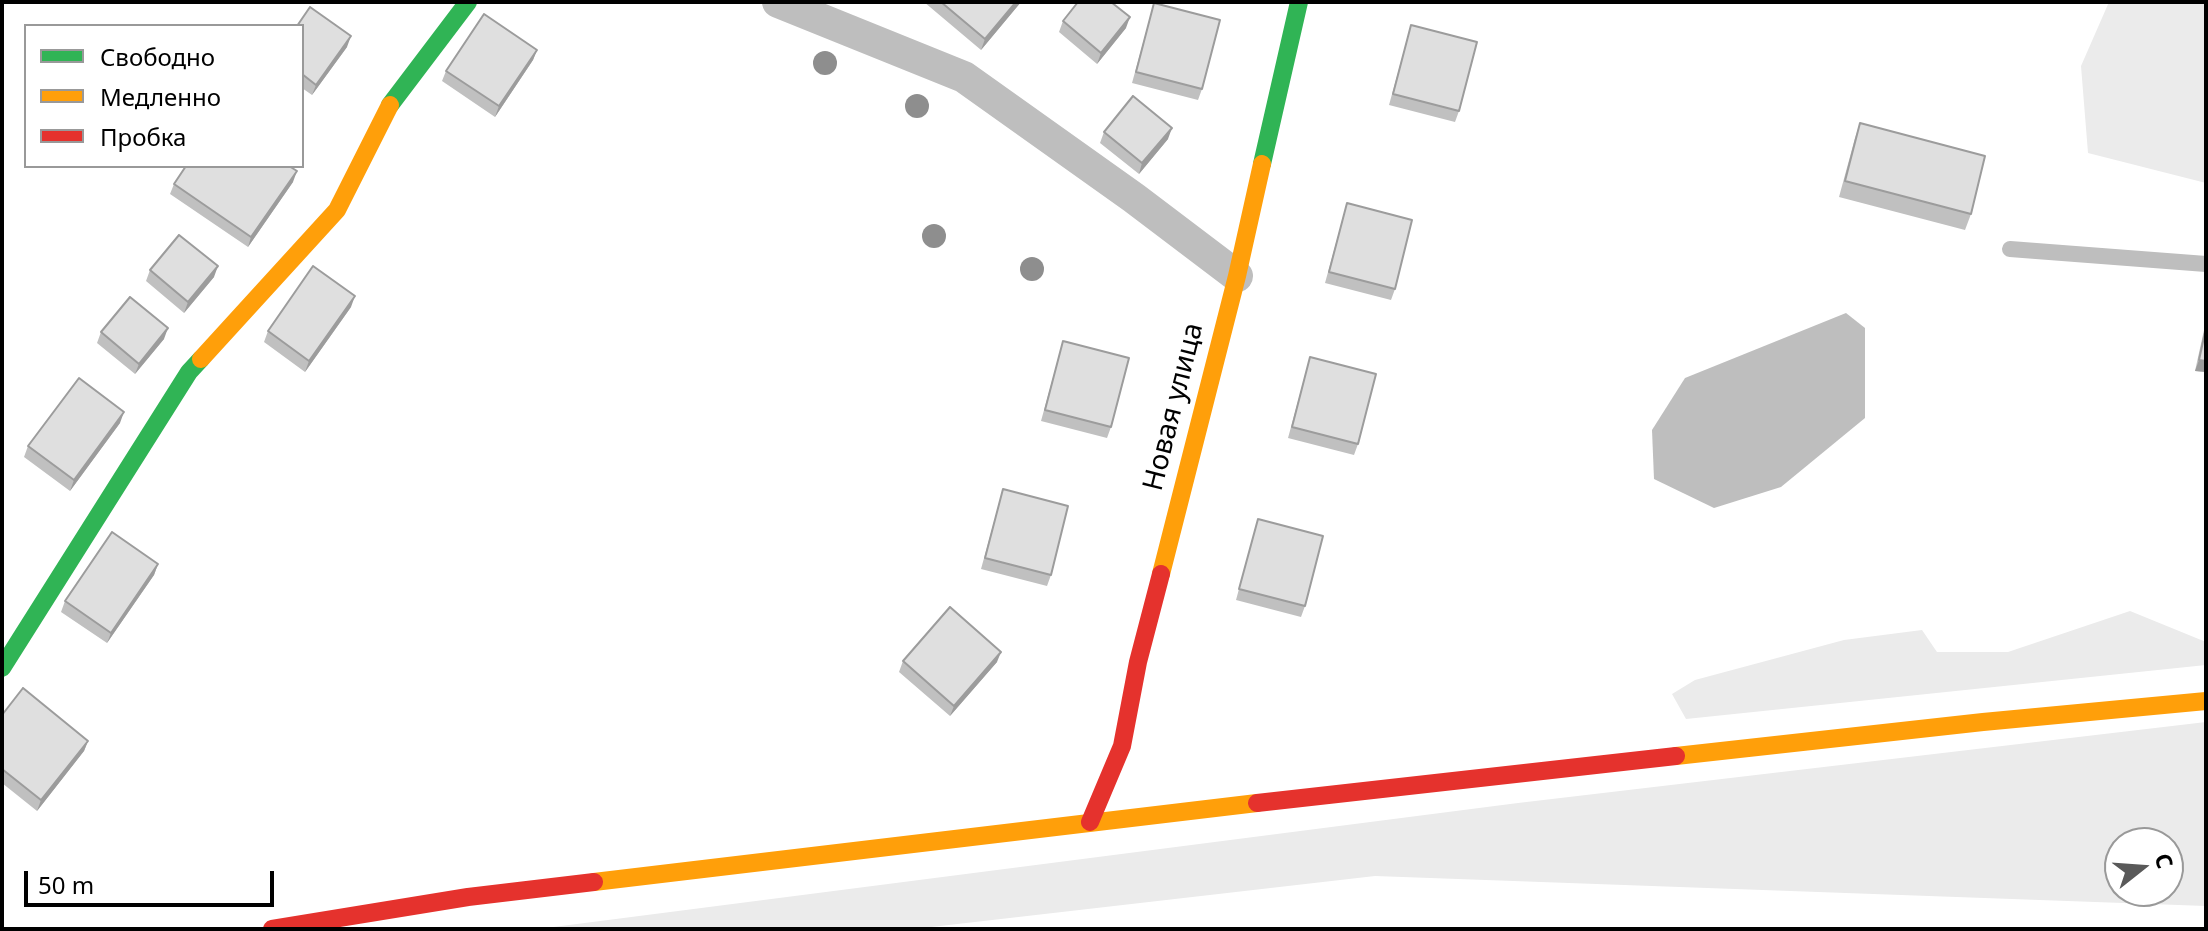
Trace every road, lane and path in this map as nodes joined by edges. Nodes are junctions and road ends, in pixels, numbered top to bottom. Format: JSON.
{"nodes":[{"id":1,"x":468,"y":2,"type":"edge"},
{"id":2,"x":778,"y":2,"type":"edge"},
{"id":3,"x":1299,"y":2,"type":"edge"},
{"id":4,"x":2010,"y":249,"type":"dead end"},
{"id":5,"x":2206,"y":264,"type":"edge"},
{"id":6,"x":1237,"y":276,"type":"junction"},
{"id":7,"x":2,"y":668,"type":"edge"},
{"id":8,"x":2206,"y":701,"type":"edge"},
{"id":9,"x":1090,"y":822,"type":"junction"},
{"id":10,"x":272,"y":929,"type":"edge"}],
"edges":[{"from":1,"to":7,"type":"main road"},
{"from":2,"to":6,"type":"street"},
{"from":3,"to":6,"type":"main road","name":"Новая улица"},
{"from":4,"to":5,"type":"lane"},
{"from":6,"to":9,"type":"main road","name":"Новая улица"},
{"from":8,"to":9,"type":"main road"},
{"from":9,"to":10,"type":"main road"}]}
